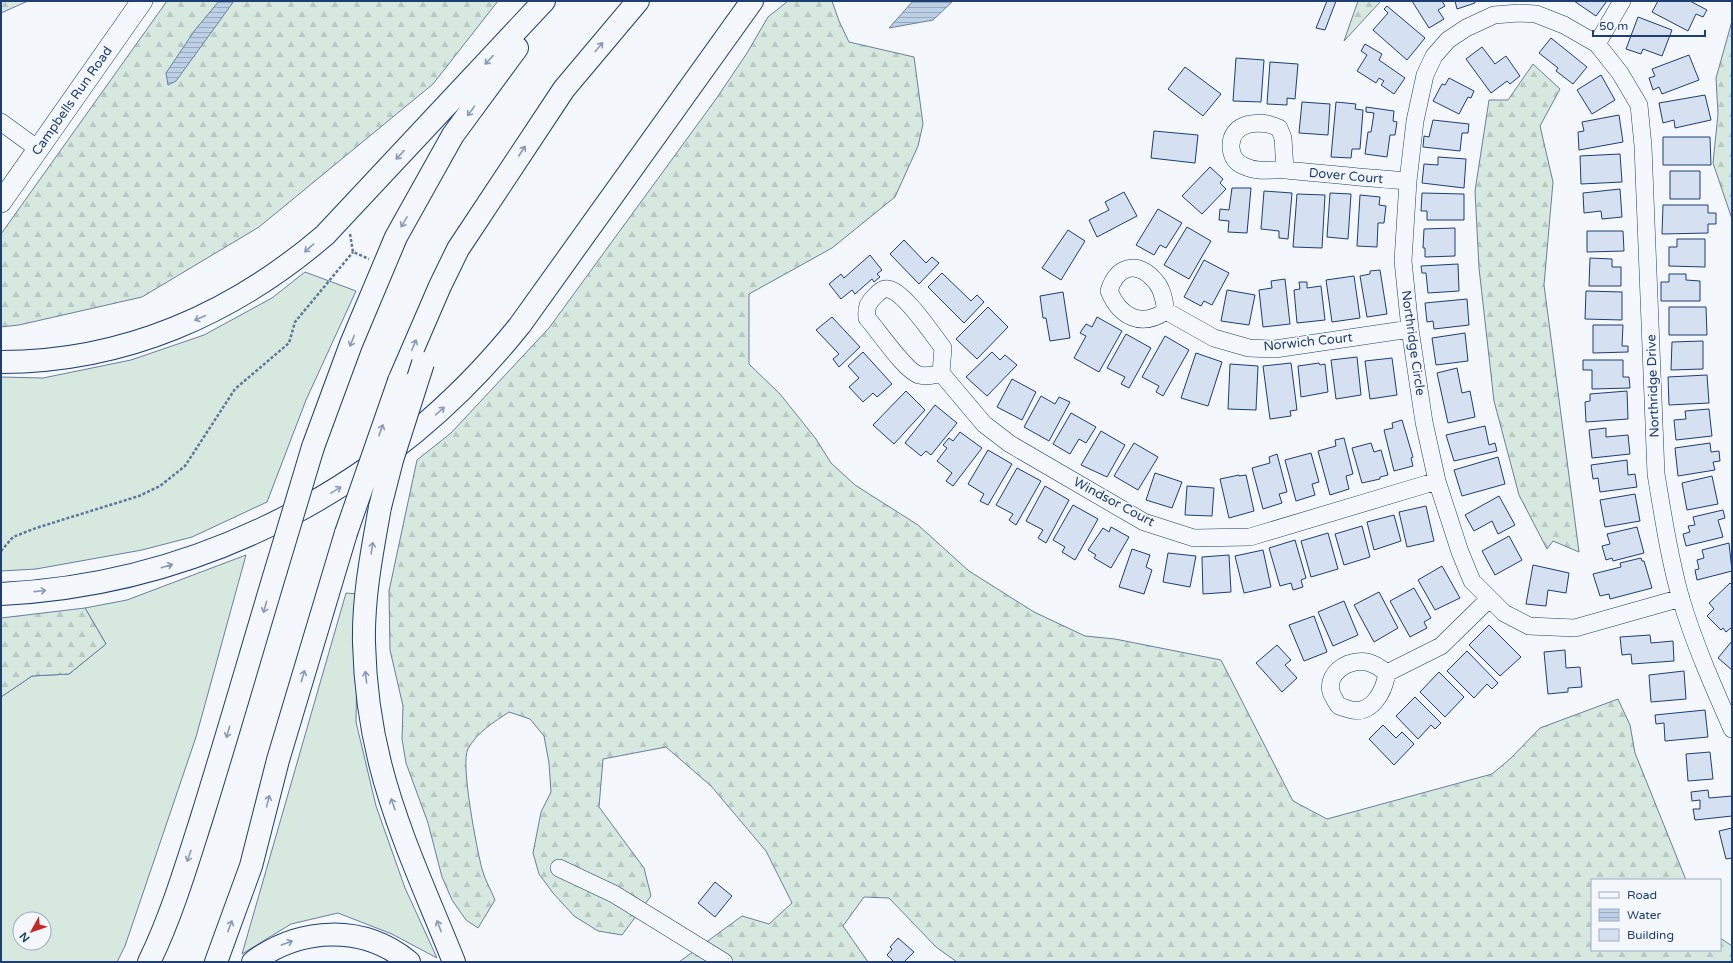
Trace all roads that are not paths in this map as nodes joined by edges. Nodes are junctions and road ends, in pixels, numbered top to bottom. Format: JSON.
{"nodes":[{"id":1,"x":142,"y":1,"type":"edge"},
{"id":2,"x":544,"y":1,"type":"edge"},
{"id":3,"x":553,"y":1,"type":"edge"},
{"id":4,"x":638,"y":1,"type":"edge"},
{"id":5,"x":752,"y":1,"type":"edge"},
{"id":6,"x":1622,"y":1,"type":"edge"},
{"id":7,"x":1525,"y":7,"type":"edge"},
{"id":8,"x":1597,"y":44,"type":"junction"},
{"id":9,"x":1,"y":122,"type":"edge"},
{"id":10,"x":38,"y":149,"type":"junction"},
{"id":11,"x":1285,"y":170,"type":"dead end"},
{"id":12,"x":1408,"y":181,"type":"junction"},
{"id":13,"x":501,"y":184,"type":"junction"},
{"id":14,"x":1,"y":202,"type":"edge"},
{"id":15,"x":1166,"y":311,"type":"dead end"},
{"id":16,"x":1410,"y":330,"type":"junction"},
{"id":17,"x":1,"y":362,"type":"edge"},
{"id":18,"x":941,"y":373,"type":"junction"},
{"id":19,"x":1436,"y":481,"type":"junction"},
{"id":20,"x":1,"y":594,"type":"edge"},
{"id":21,"x":1681,"y":598,"type":"junction"},
{"id":22,"x":1489,"y":599,"type":"junction"},
{"id":23,"x":1387,"y":673,"type":"dead end"},
{"id":24,"x":1732,"y":729,"type":"edge"},
{"id":25,"x":559,"y":868,"type":"dead end"},
{"id":26,"x":149,"y":962,"type":"edge"},
{"id":27,"x":216,"y":962,"type":"edge"},
{"id":28,"x":253,"y":962,"type":"edge"},
{"id":29,"x":409,"y":962,"type":"edge"},
{"id":30,"x":454,"y":962,"type":"edge"},
{"id":31,"x":724,"y":962,"type":"edge"}],
"edges":[{"from":1,"to":10,"type":"main road","name":"Campbells Run Road"},
{"from":2,"to":17,"type":"highway","one_way":true},
{"from":3,"to":26,"type":"highway","one_way":true,"bridge":true},
{"from":13,"to":4,"type":"highway","one_way":true},
{"from":20,"to":5,"type":"highway","one_way":true},
{"from":6,"to":8,"type":"street"},
{"from":7,"to":8,"type":"street","name":"Northridge Circle"},
{"from":7,"to":12,"type":"street","name":"Northridge Circle"},
{"from":8,"to":21,"type":"street","name":"Northridge Drive"},
{"from":9,"to":10,"type":"street"},
{"from":10,"to":14,"type":"main road","name":"Campbells Run Road"},
{"from":11,"to":12,"type":"street","name":"Dover Court"},
{"from":12,"to":16,"type":"street","name":"Northridge Circle"},
{"from":27,"to":13,"type":"highway","one_way":true,"bridge":true},
{"from":30,"to":13,"type":"highway","one_way":true,"bridge":true},
{"from":15,"to":16,"type":"street","name":"Norwich Court"},
{"from":16,"to":19,"type":"street","name":"Northridge Circle"},
{"from":18,"to":18,"type":"street"},
{"from":18,"to":19,"type":"street","name":"Windsor Court"},
{"from":19,"to":22,"type":"street","name":"Northridge Circle"},
{"from":21,"to":22,"type":"street","name":"Northridge Circle"},
{"from":21,"to":24,"type":"street","name":"Northridge Drive"},
{"from":22,"to":23,"type":"street"},
{"from":25,"to":31,"type":"street"},
{"from":28,"to":29,"type":"highway","one_way":true}]}
